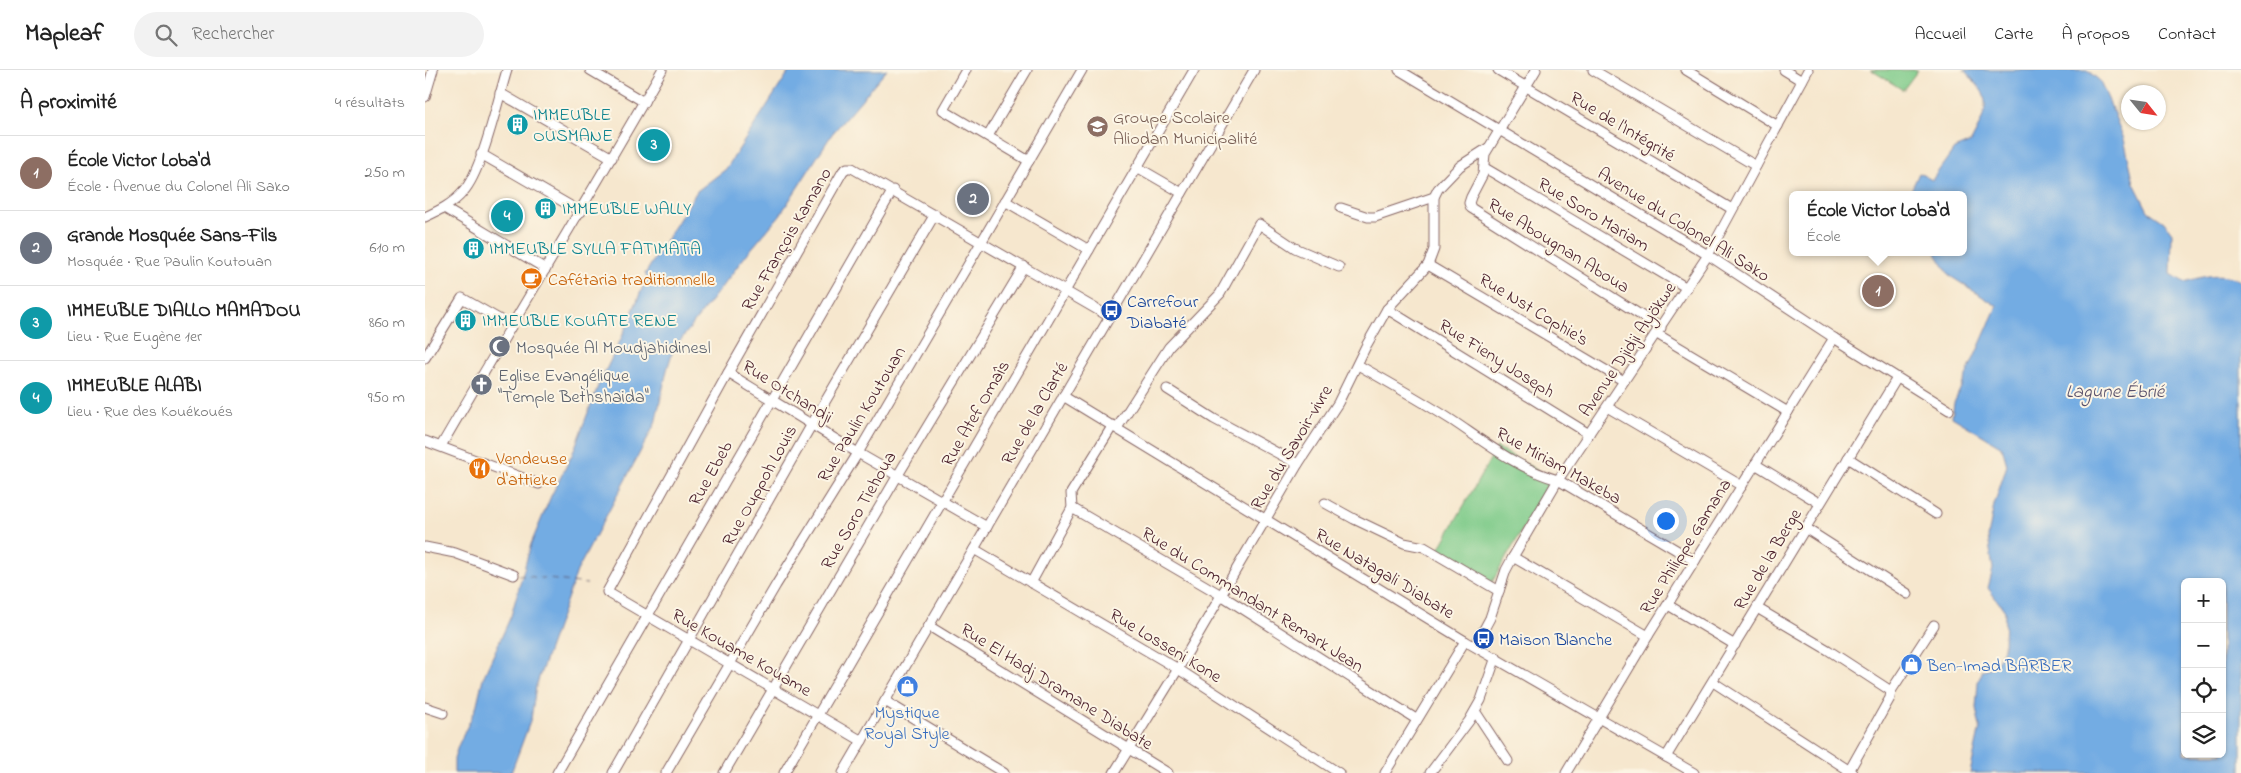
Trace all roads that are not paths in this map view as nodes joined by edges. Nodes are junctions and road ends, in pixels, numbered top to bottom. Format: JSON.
{"nodes":[{"id":1,"x":433,"y":70,"type":"edge"},
{"id":2,"x":507,"y":70,"type":"edge"},
{"id":3,"x":589,"y":70,"type":"edge"},
{"id":4,"x":663,"y":70,"type":"edge"},
{"id":5,"x":966,"y":70,"type":"edge"},
{"id":6,"x":1027,"y":70,"type":"edge"},
{"id":7,"x":1082,"y":70,"type":"edge"},
{"id":8,"x":1194,"y":70,"type":"edge"},
{"id":9,"x":1254,"y":70,"type":"edge"},
{"id":10,"x":1399,"y":70,"type":"edge"},
{"id":11,"x":1498,"y":70,"type":"edge"},
{"id":12,"x":1536,"y":70,"type":"edge"},
{"id":13,"x":1593,"y":70,"type":"edge"},
{"id":14,"x":1685,"y":70,"type":"edge"},
{"id":15,"x":1784,"y":70,"type":"edge"},
{"id":16,"x":1808,"y":70,"type":"edge"},
{"id":17,"x":1802,"y":81,"type":"junction"},
{"id":18,"x":1526,"y":86,"type":"junction"},
{"id":19,"x":500,"y":93,"type":"junction"},
{"id":20,"x":425,"y":97,"type":"edge"},
{"id":21,"x":644,"y":102,"type":"junction"},
{"id":22,"x":1778,"y":126,"type":"junction"},
{"id":23,"x":1500,"y":130,"type":"junction"},
{"id":24,"x":988,"y":136,"type":"junction"},
{"id":25,"x":1488,"y":148,"type":"junction"},
{"id":26,"x":481,"y":154,"type":"junction"},
{"id":27,"x":612,"y":158,"type":"junction"},
{"id":28,"x":1029,"y":161,"type":"junction"},
{"id":29,"x":1756,"y":166,"type":"junction"},
{"id":30,"x":1137,"y":167,"type":"junction"},
{"id":31,"x":1485,"y":168,"type":"junction"},
{"id":32,"x":893,"y":190,"type":"junction"},
{"id":33,"x":1182,"y":193,"type":"junction"},
{"id":34,"x":1434,"y":197,"type":"junction"},
{"id":35,"x":1005,"y":201,"type":"junction"},
{"id":36,"x":444,"y":208,"type":"junction"},
{"id":37,"x":1341,"y":208,"type":"dead end"},
{"id":38,"x":1732,"y":209,"type":"junction"},
{"id":39,"x":581,"y":212,"type":"junction"},
{"id":40,"x":935,"y":214,"type":"junction"},
{"id":41,"x":425,"y":218,"type":"edge"},
{"id":42,"x":981,"y":242,"type":"junction"},
{"id":43,"x":1089,"y":250,"type":"junction"},
{"id":44,"x":1708,"y":255,"type":"junction"},
{"id":45,"x":1428,"y":265,"type":"junction"},
{"id":46,"x":1024,"y":266,"type":"junction"},
{"id":47,"x":1339,"y":267,"type":"dead end"},
{"id":48,"x":546,"y":269,"type":"junction"},
{"id":49,"x":1687,"y":288,"type":"junction"},
{"id":50,"x":1065,"y":291,"type":"junction"},
{"id":51,"x":1387,"y":308,"type":"junction"},
{"id":52,"x":1110,"y":316,"type":"junction"},
{"id":53,"x":511,"y":326,"type":"junction"},
{"id":54,"x":1659,"y":331,"type":"junction"},
{"id":55,"x":1834,"y":338,"type":"junction"},
{"id":56,"x":425,"y":358,"type":"edge"},
{"id":57,"x":1358,"y":365,"type":"junction"},
{"id":58,"x":728,"y":372,"type":"junction"},
{"id":59,"x":1897,"y":378,"type":"junction"},
{"id":60,"x":1624,"y":381,"type":"junction"},
{"id":61,"x":1167,"y":389,"type":"dead end"},
{"id":62,"x":1063,"y":396,"type":"junction"},
{"id":63,"x":770,"y":400,"type":"junction"},
{"id":64,"x":1607,"y":407,"type":"junction"},
{"id":65,"x":1949,"y":410,"type":"dead end"},
{"id":66,"x":1788,"y":412,"type":"junction"},
{"id":67,"x":812,"y":424,"type":"junction"},
{"id":68,"x":1115,"y":427,"type":"junction"},
{"id":69,"x":1589,"y":434,"type":"junction"},
{"id":70,"x":425,"y":441,"type":"edge"},
{"id":71,"x":441,"y":446,"type":"junction"},
{"id":72,"x":858,"y":452,"type":"junction"},
{"id":73,"x":1849,"y":458,"type":"junction"},
{"id":74,"x":1299,"y":464,"type":"junction"},
{"id":75,"x":1755,"y":464,"type":"junction"},
{"id":76,"x":898,"y":474,"type":"junction"},
{"id":77,"x":1559,"y":480,"type":"junction"},
{"id":78,"x":539,"y":484,"type":"dead end"},
{"id":79,"x":1742,"y":486,"type":"junction"},
{"id":80,"x":942,"y":501,"type":"junction"},
{"id":81,"x":1325,"y":503,"type":"dead end"},
{"id":82,"x":1819,"y":503,"type":"junction"},
{"id":83,"x":1072,"y":508,"type":"junction"},
{"id":84,"x":1937,"y":514,"type":"dead end"},
{"id":85,"x":1266,"y":520,"type":"junction"},
{"id":86,"x":987,"y":527,"type":"junction"},
{"id":87,"x":1805,"y":528,"type":"junction"},
{"id":88,"x":425,"y":547,"type":"edge"},
{"id":89,"x":974,"y":549,"type":"junction"},
{"id":90,"x":1513,"y":557,"type":"junction"},
{"id":91,"x":1695,"y":561,"type":"junction"},
{"id":92,"x":514,"y":574,"type":"dead end"},
{"id":93,"x":1031,"y":583,"type":"junction"},
{"id":94,"x":1499,"y":590,"type":"junction"},
{"id":95,"x":607,"y":592,"type":"joint"},
{"id":96,"x":1908,"y":594,"type":"dead end"},
{"id":97,"x":1221,"y":595,"type":"junction"},
{"id":98,"x":1668,"y":604,"type":"junction"},
{"id":99,"x":1757,"y":608,"type":"junction"},
{"id":100,"x":648,"y":615,"type":"junction"},
{"id":101,"x":1933,"y":625,"type":"dead end"},
{"id":102,"x":929,"y":626,"type":"junction"},
{"id":103,"x":1648,"y":636,"type":"junction"},
{"id":104,"x":690,"y":640,"type":"junction"},
{"id":105,"x":1465,"y":641,"type":"junction"},
{"id":106,"x":1735,"y":645,"type":"junction"},
{"id":107,"x":1475,"y":646,"type":"junction"},
{"id":108,"x":1496,"y":657,"type":"junction"},
{"id":109,"x":730,"y":663,"type":"junction"},
{"id":110,"x":1178,"y":669,"type":"junction"},
{"id":111,"x":1713,"y":682,"type":"junction"},
{"id":112,"x":773,"y":688,"type":"junction"},
{"id":113,"x":1891,"y":691,"type":"junction"},
{"id":114,"x":885,"y":701,"type":"junction"},
{"id":115,"x":425,"y":707,"type":"edge"},
{"id":116,"x":1475,"y":711,"type":"junction"},
{"id":117,"x":443,"y":713,"type":"dead end"},
{"id":118,"x":817,"y":715,"type":"junction"},
{"id":119,"x":1416,"y":719,"type":"junction"},
{"id":120,"x":1599,"y":719,"type":"junction"},
{"id":121,"x":862,"y":741,"type":"junction"},
{"id":122,"x":1128,"y":748,"type":"junction"},
{"id":123,"x":1666,"y":757,"type":"junction"},
{"id":124,"x":1508,"y":761,"type":"dead end"},
{"id":125,"x":1851,"y":772,"type":"edge"},
{"id":126,"x":557,"y":773,"type":"edge"},
{"id":127,"x":613,"y":773,"type":"edge"},
{"id":128,"x":665,"y":773,"type":"edge"},
{"id":129,"x":724,"y":773,"type":"edge"},
{"id":130,"x":783,"y":773,"type":"edge"},
{"id":131,"x":843,"y":773,"type":"edge"},
{"id":132,"x":1003,"y":773,"type":"edge"},
{"id":133,"x":1113,"y":773,"type":"edge"},
{"id":134,"x":1168,"y":773,"type":"edge"},
{"id":135,"x":1339,"y":773,"type":"edge"},
{"id":136,"x":1385,"y":773,"type":"edge"},
{"id":137,"x":1430,"y":773,"type":"edge"},
{"id":138,"x":1566,"y":773,"type":"edge"},
{"id":139,"x":1694,"y":773,"type":"edge"}],
"edges":[{"from":1,"to":20,"type":"street"},
{"from":2,"to":19,"type":"street"},
{"from":3,"to":21,"type":"street"},
{"from":4,"to":21,"type":"street"},
{"from":5,"to":24,"type":"street"},
{"from":6,"to":24,"type":"street"},
{"from":7,"to":28,"type":"street","name":"Rue Paulin Koutouan"},
{"from":8,"to":30,"type":"street","name":"Rue Atef Omaîs"},
{"from":9,"to":33,"type":"street","name":"Rue de la Clarté"},
{"from":10,"to":23,"type":"street","name":"Avenue du Colonel Ali Sako"},
{"from":11,"to":18,"type":"street","name":"Rue de l'Intégrité"},
{"from":12,"to":18,"type":"street","name":"Rue Abougnan Aboua"},
{"from":13,"to":29,"type":"street"},
{"from":14,"to":22,"type":"street"},
{"from":15,"to":17,"type":"street"},
{"from":16,"to":17,"type":"street","name":"Avenue Djidji Ayökwe"},
{"from":17,"to":22,"type":"street","name":"Avenue Djidji Ayökwe"},
{"from":18,"to":23,"type":"street","name":"Rue Abougnan Aboua"},
{"from":18,"to":38,"type":"street","name":"Rue de l'Intégrité"},
{"from":19,"to":26,"type":"street"},
{"from":19,"to":27,"type":"street"},
{"from":21,"to":27,"type":"street"},
{"from":22,"to":29,"type":"street","name":"Avenue Djidji Ayökwe"},
{"from":23,"to":25,"type":"street","name":"Rue Abougnan Aboua"},
{"from":23,"to":44,"type":"street","name":"Avenue du Colonel Ali Sako"},
{"from":24,"to":28,"type":"street"},
{"from":25,"to":31,"type":"street","name":"Rue Abougnan Aboua"},
{"from":25,"to":34,"type":"street"},
{"from":26,"to":36,"type":"street"},
{"from":26,"to":39,"type":"street"},
{"from":27,"to":39,"type":"street"},
{"from":28,"to":35,"type":"street","name":"Rue Paulin Koutouan"},
{"from":29,"to":38,"type":"street","name":"Avenue Djidji Ayökwe"},
{"from":30,"to":33,"type":"street"},
{"from":30,"to":43,"type":"street","name":"Rue Atef Omaîs"},
{"from":31,"to":49,"type":"street","name":"Rue Soro Mariam"},
{"from":31,"to":54,"type":"street","name":"Rue Abougnan Aboua"},
{"from":32,"to":40,"type":"street","name":"Rue François Kamano"},
{"from":32,"to":58,"type":"street","name":"Rue François Kamano"},
{"from":32,"to":63,"type":"street","name":"Rue Ebeb"},
{"from":33,"to":52,"type":"street","name":"Rue de la Clarté"},
{"from":34,"to":37,"type":"street"},
{"from":34,"to":45,"type":"street","name":"Rue du Savoir-vivre"},
{"from":35,"to":42,"type":"street","name":"Rue Paulin Koutouan"},
{"from":35,"to":43,"type":"street"},
{"from":36,"to":41,"type":"street"},
{"from":36,"to":48,"type":"street"},
{"from":38,"to":44,"type":"street","name":"Avenue Djidji Ayökwe"},
{"from":39,"to":48,"type":"street"},
{"from":40,"to":42,"type":"street","name":"Rue François Kamano"},
{"from":40,"to":67,"type":"street","name":"Rue Ouppoh Louis"},
{"from":42,"to":46,"type":"street","name":"Rue François Kamano"},
{"from":42,"to":72,"type":"street","name":"Rue Paulin Koutouan"},
{"from":43,"to":50,"type":"street","name":"Rue Atef Omaîs"},
{"from":44,"to":49,"type":"street","name":"Avenue Djidji Ayökwe"},
{"from":44,"to":55,"type":"street","name":"Avenue du Colonel Ali Sako"},
{"from":45,"to":51,"type":"street","name":"Rue du Savoir-vivre"},
{"from":45,"to":60,"type":"street","name":"Rue Nst Cophie's"},
{"from":46,"to":50,"type":"street","name":"Rue François Kamano"},
{"from":46,"to":76,"type":"street","name":"Rue Soro Tiehoua"},
{"from":47,"to":68,"type":"street"},
{"from":48,"to":53,"type":"street"},
{"from":49,"to":54,"type":"street","name":"Avenue Djidji Ayökwe"},
{"from":50,"to":52,"type":"street","name":"Rue François Kamano"},
{"from":50,"to":80,"type":"street","name":"Rue Atef Omaîs"},
{"from":51,"to":57,"type":"street","name":"Rue du Savoir-vivre"},
{"from":51,"to":69,"type":"street","name":"Rue Fieny Joseph"},
{"from":52,"to":62,"type":"street","name":"Rue de la Clarté"},
{"from":53,"to":56,"type":"street"},
{"from":53,"to":71,"type":"street"},
{"from":54,"to":60,"type":"street","name":"Avenue Djidji Ayökwe"},
{"from":54,"to":66,"type":"street"},
{"from":55,"to":59,"type":"street","name":"Avenue du Colonel Ali Sako"},
{"from":55,"to":66,"type":"street","name":"Rue Philippe Gamana"},
{"from":57,"to":74,"type":"street","name":"Rue du Savoir-vivre"},
{"from":57,"to":77,"type":"street","name":"Rue Miriam Makeba"},
{"from":58,"to":63,"type":"street","name":"Rue Otchandji"},
{"from":58,"to":95,"type":"street","name":"Rue François Kamano"},
{"from":59,"to":65,"type":"street","name":"Avenue du Colonel Ali Sako"},
{"from":59,"to":73,"type":"street","name":"Rue de la Berge"},
{"from":60,"to":64,"type":"street","name":"Avenue Djidji Ayökwe"},
{"from":61,"to":74,"type":"street"},
{"from":62,"to":68,"type":"street","name":"Rue Natagali Diabate"},
{"from":62,"to":86,"type":"street","name":"Rue de la Clarté"},
{"from":63,"to":67,"type":"street","name":"Rue Otchandji"},
{"from":63,"to":100,"type":"street","name":"Rue Ebeb"},
{"from":64,"to":69,"type":"street","name":"Avenue Djidji Ayökwe"},
{"from":64,"to":79,"type":"street"},
{"from":66,"to":75,"type":"street","name":"Rue Philippe Gamana"},
{"from":67,"to":72,"type":"street","name":"Rue Otchandji"},
{"from":67,"to":104,"type":"street","name":"Rue Ouppoh Louis"},
{"from":68,"to":83,"type":"street"},
{"from":68,"to":85,"type":"street","name":"Rue Natagali Diabate"},
{"from":69,"to":77,"type":"street","name":"Avenue Djidji Ayökwe"},
{"from":70,"to":71,"type":"street"},
{"from":71,"to":78,"type":"street"},
{"from":72,"to":76,"type":"street","name":"Rue Otchandji"},
{"from":72,"to":109,"type":"street","name":"Rue Paulin Koutouan"},
{"from":73,"to":82,"type":"street","name":"Rue de la Berge"},
{"from":73,"to":84,"type":"street"},
{"from":74,"to":85,"type":"street","name":"Rue du Savoir-vivre"},
{"from":75,"to":79,"type":"street","name":"Rue Philippe Gamana"},
{"from":75,"to":82,"type":"street"},
{"from":76,"to":80,"type":"street","name":"Rue Otchandji"},
{"from":76,"to":112,"type":"street","name":"Rue Soro Tiehoua"},
{"from":77,"to":90,"type":"street","name":"Avenue Djidji Ayökwe"},
{"from":77,"to":91,"type":"street","name":"Rue Miriam Makeba"},
{"from":79,"to":91,"type":"street","name":"Rue Philippe Gamana"},
{"from":80,"to":86,"type":"street","name":"Rue Otchandji"},
{"from":80,"to":118,"type":"street","name":"Rue Atef Omaîs"},
{"from":81,"to":94,"type":"street"},
{"from":82,"to":87,"type":"street","name":"Rue de la Berge"},
{"from":83,"to":93,"type":"street"},
{"from":83,"to":97,"type":"street","name":"Rue du Commandant Remark Jean"},
{"from":85,"to":97,"type":"street","name":"Rue du Savoir-vivre"},
{"from":85,"to":105,"type":"street","name":"Rue Natagali Diabate"},
{"from":86,"to":89,"type":"street","name":"Rue de la Clarté"},
{"from":87,"to":96,"type":"street"},
{"from":87,"to":99,"type":"street","name":"Rue de la Berge"},
{"from":88,"to":92,"type":"street"},
{"from":89,"to":93,"type":"street","name":"Rue Losseni Kone"},
{"from":89,"to":102,"type":"street","name":"Rue de la Clarté"},
{"from":90,"to":94,"type":"street","name":"Avenue Djidji Ayökwe"},
{"from":90,"to":103,"type":"street"},
{"from":91,"to":98,"type":"street","name":"Rue Philippe Gamana"},
{"from":93,"to":110,"type":"street","name":"Rue Losseni Kone"},
{"from":94,"to":107,"type":"street","name":"Avenue Djidji Ayökwe"},
{"from":95,"to":100,"type":"street","name":"Rue Kouame Kouame"},
{"from":97,"to":110,"type":"street","name":"Rue du Savoir-vivre"},
{"from":97,"to":119,"type":"street","name":"Rue du Commandant Remark Jean"},
{"from":98,"to":103,"type":"street","name":"Rue Philippe Gamana"},
{"from":98,"to":106,"type":"street"},
{"from":99,"to":106,"type":"street","name":"Rue de la Berge"},
{"from":99,"to":113,"type":"street"},
{"from":100,"to":104,"type":"street","name":"Rue Kouame Kouame"},
{"from":100,"to":126,"type":"street","name":"Rue Ebeb"},
{"from":101,"to":113,"type":"street"},
{"from":102,"to":114,"type":"street","name":"Rue de la Clarté"},
{"from":102,"to":122,"type":"street","name":"Rue El Hadj Dramane Diabate"},
{"from":103,"to":120,"type":"street","name":"Rue Philippe Gamana"},
{"from":104,"to":109,"type":"street","name":"Rue Kouame Kouame"},
{"from":104,"to":127,"type":"street","name":"Rue Ouppoh Louis"},
{"from":105,"to":107,"type":"street","name":"Rue Natagali Diabate"},
{"from":105,"to":119,"type":"street"},
{"from":106,"to":111,"type":"street","name":"Rue de la Berge"},
{"from":107,"to":108,"type":"street","name":"Rue Natagali Diabate"},
{"from":108,"to":116,"type":"street"},
{"from":108,"to":120,"type":"street","name":"Rue Natagali Diabate"},
{"from":109,"to":112,"type":"street","name":"Rue Kouame Kouame"},
{"from":109,"to":128,"type":"street","name":"Rue Paulin Koutouan"},
{"from":110,"to":122,"type":"street","name":"Rue du Savoir-vivre"},
{"from":110,"to":135,"type":"street","name":"Rue Losseni Kone"},
{"from":111,"to":123,"type":"street","name":"Rue de la Berge"},
{"from":111,"to":125,"type":"street"},
{"from":112,"to":118,"type":"street","name":"Rue Kouame Kouame"},
{"from":112,"to":129,"type":"street","name":"Rue Soro Tiehoua"},
{"from":113,"to":125,"type":"street"},
{"from":114,"to":121,"type":"street","name":"Rue de la Clarté"},
{"from":114,"to":132,"type":"street"},
{"from":115,"to":117,"type":"street"},
{"from":116,"to":124,"type":"street"},
{"from":116,"to":137,"type":"street"},
{"from":118,"to":121,"type":"street","name":"Rue Kouame Kouame"},
{"from":118,"to":130,"type":"street","name":"Rue Atef Omaîs"},
{"from":119,"to":136,"type":"street"},
{"from":120,"to":123,"type":"street","name":"Rue Natagali Diabate"},
{"from":120,"to":138,"type":"street","name":"Rue Philippe Gamana"},
{"from":121,"to":131,"type":"street","name":"Rue de la Clarté"},
{"from":122,"to":133,"type":"street","name":"Rue du Savoir-vivre"},
{"from":122,"to":134,"type":"street","name":"Rue El Hadj Dramane Diabate"},
{"from":123,"to":139,"type":"street","name":"Rue Natagali Diabate"}]}
